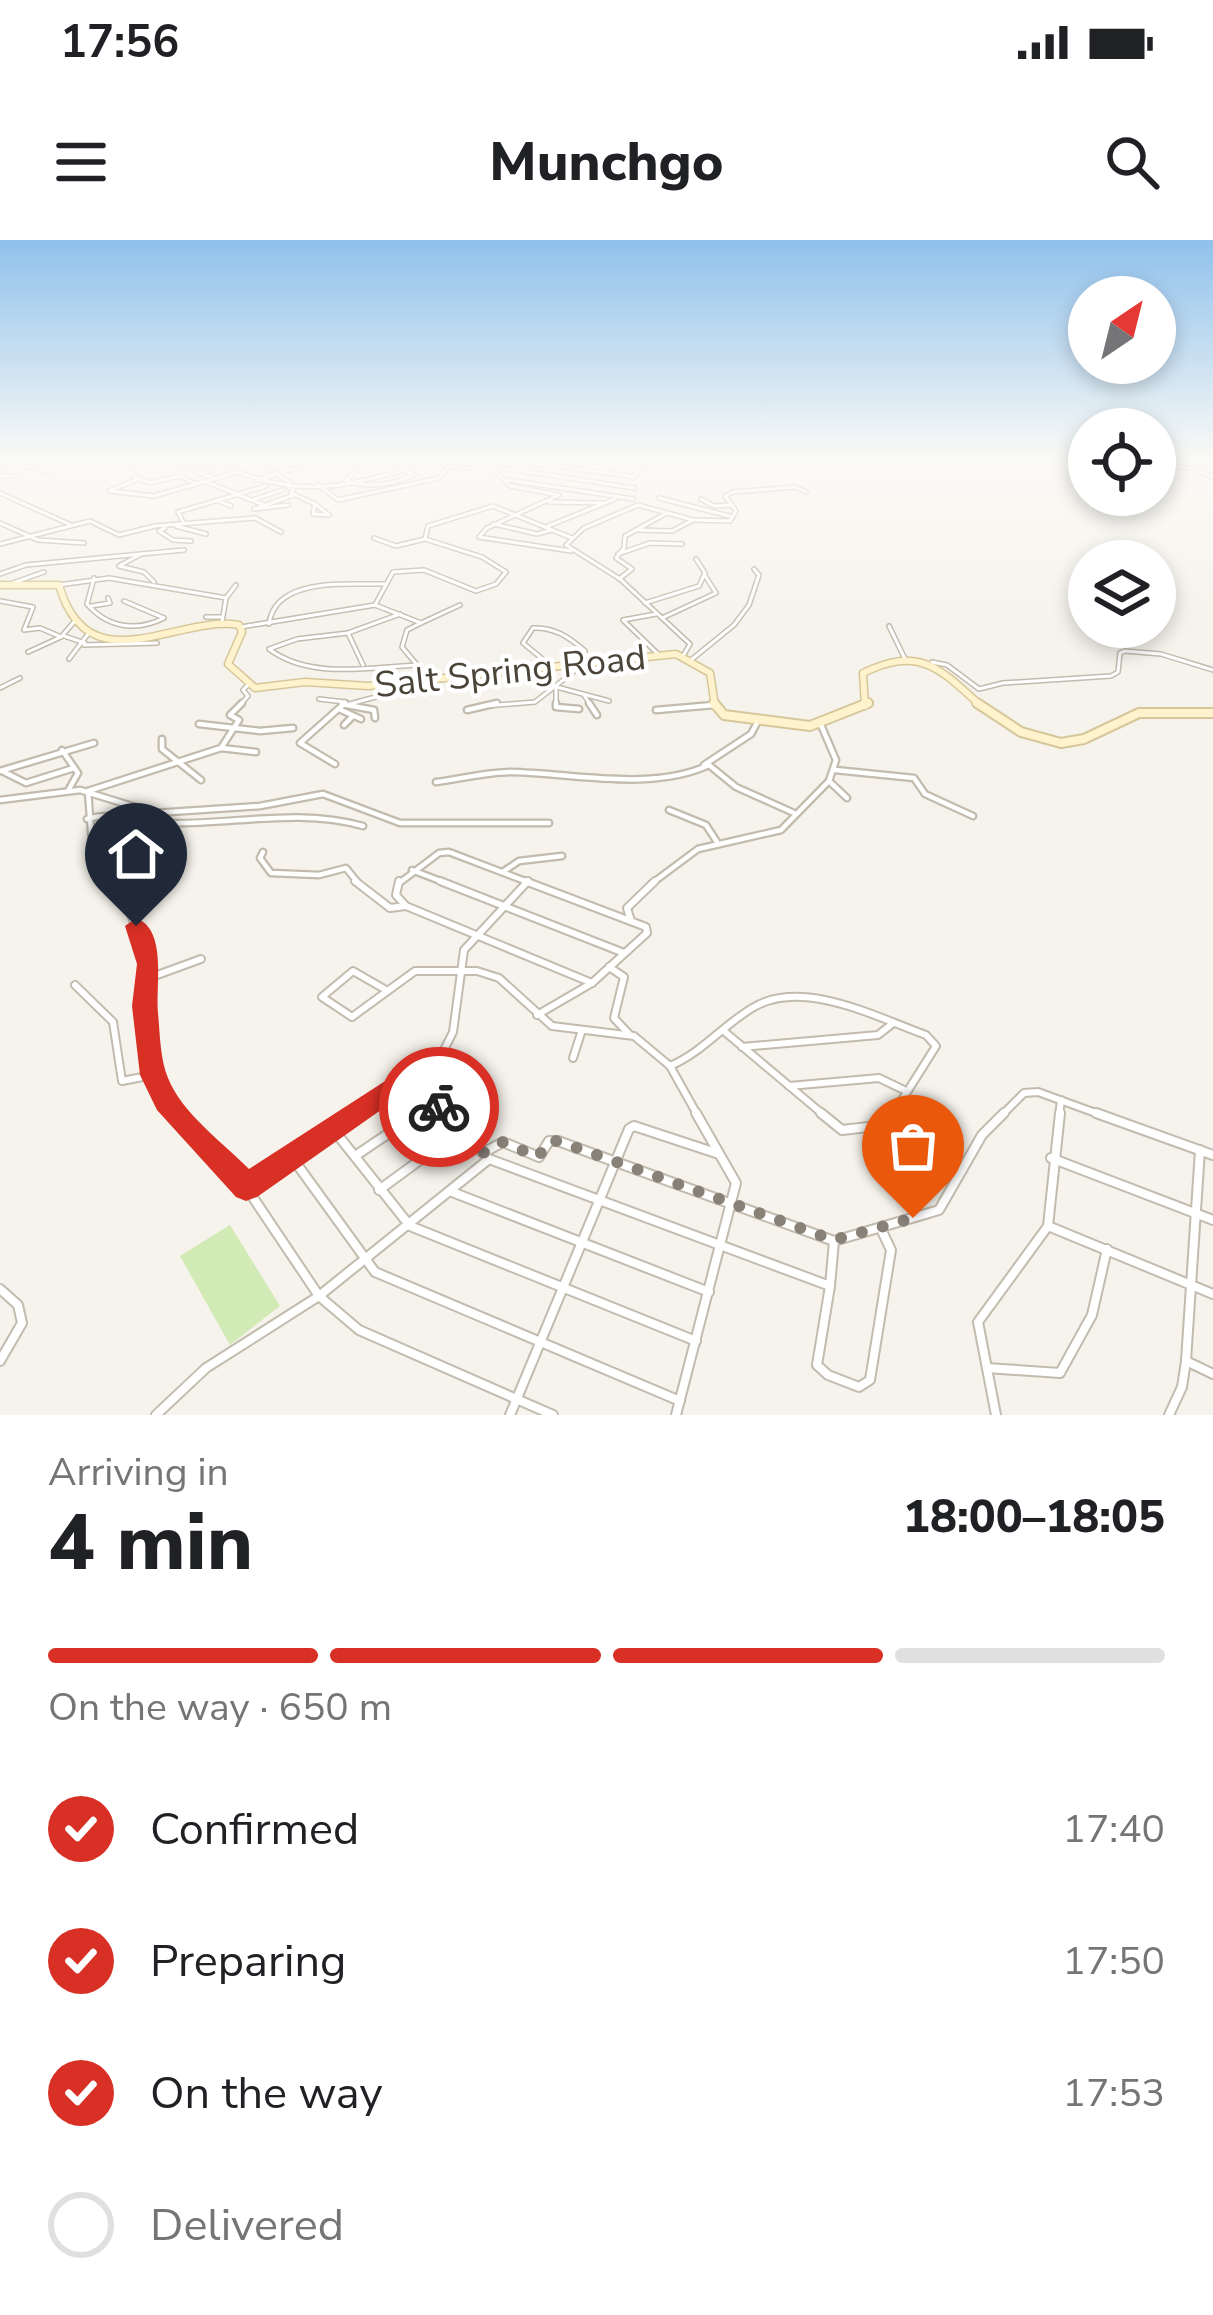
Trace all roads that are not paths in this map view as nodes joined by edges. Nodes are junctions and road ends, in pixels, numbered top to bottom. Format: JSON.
{"nodes":[{"id":1,"x":50,"y":516,"type":"edge"},
{"id":2,"x":177,"y":516,"type":"edge"},
{"id":3,"x":458,"y":516,"type":"edge"},
{"id":4,"x":514,"y":516,"type":"edge"},
{"id":5,"x":523,"y":516,"type":"edge"},
{"id":6,"x":574,"y":516,"type":"edge"},
{"id":7,"x":613,"y":516,"type":"edge"},
{"id":8,"x":661,"y":516,"type":"edge"},
{"id":9,"x":679,"y":516,"type":"edge"},
{"id":10,"x":728,"y":516,"type":"edge"},
{"id":11,"x":733,"y":517,"type":"joint"},
{"id":12,"x":693,"y":520,"type":"junction"},
{"id":13,"x":0,"y":523,"type":"edge"},
{"id":14,"x":184,"y":524,"type":"junction"},
{"id":15,"x":494,"y":524,"type":"junction"},
{"id":16,"x":71,"y":525,"type":"junction"},
{"id":17,"x":176,"y":526,"type":"junction"},
{"id":18,"x":548,"y":526,"type":"junction"},
{"id":19,"x":164,"y":528,"type":"junction"},
{"id":20,"x":554,"y":529,"type":"junction"},
{"id":21,"x":637,"y":530,"type":"junction"},
{"id":22,"x":280,"y":532,"type":"dead end"},
{"id":23,"x":206,"y":535,"type":"dead end"},
{"id":24,"x":29,"y":536,"type":"junction"},
{"id":25,"x":374,"y":538,"type":"dead end"},
{"id":26,"x":572,"y":538,"type":"junction"},
{"id":27,"x":425,"y":539,"type":"junction"},
{"id":28,"x":191,"y":541,"type":"dead end"},
{"id":29,"x":84,"y":543,"type":"dead end"},
{"id":30,"x":0,"y":544,"type":"edge"},
{"id":31,"x":682,"y":544,"type":"dead end"},
{"id":32,"x":184,"y":550,"type":"dead end"},
{"id":33,"x":571,"y":551,"type":"junction"},
{"id":34,"x":141,"y":554,"type":"junction"},
{"id":35,"x":618,"y":554,"type":"junction"},
{"id":36,"x":696,"y":559,"type":"dead end"},
{"id":37,"x":754,"y":569,"type":"dead end"},
{"id":38,"x":44,"y":572,"type":"dead end"},
{"id":39,"x":0,"y":574,"type":"edge"},
{"id":40,"x":704,"y":574,"type":"junction"},
{"id":41,"x":94,"y":578,"type":"junction"},
{"id":42,"x":619,"y":579,"type":"junction"},
{"id":43,"x":154,"y":582,"type":"junction"},
{"id":44,"x":386,"y":584,"type":"junction"},
{"id":45,"x":2,"y":585,"type":"edge"},
{"id":46,"x":59,"y":585,"type":"junction"},
{"id":47,"x":236,"y":585,"type":"dead end"},
{"id":48,"x":108,"y":598,"type":"dead end"},
{"id":49,"x":226,"y":598,"type":"junction"},
{"id":50,"x":124,"y":601,"type":"dead end"},
{"id":51,"x":1,"y":602,"type":"edge"},
{"id":52,"x":645,"y":603,"type":"junction"},
{"id":53,"x":375,"y":604,"type":"junction"},
{"id":54,"x":460,"y":605,"type":"dead end"},
{"id":55,"x":88,"y":606,"type":"junction"},
{"id":56,"x":400,"y":614,"type":"junction"},
{"id":57,"x":659,"y":616,"type":"junction"},
{"id":58,"x":206,"y":617,"type":"dead end"},
{"id":59,"x":222,"y":619,"type":"junction"},
{"id":60,"x":74,"y":622,"type":"junction"},
{"id":61,"x":421,"y":622,"type":"junction"},
{"id":62,"x":269,"y":624,"type":"junction"},
{"id":63,"x":889,"y":626,"type":"dead end"},
{"id":64,"x":241,"y":627,"type":"junction"},
{"id":65,"x":24,"y":630,"type":"junction"},
{"id":66,"x":348,"y":633,"type":"junction"},
{"id":67,"x":20,"y":636,"type":"dead end"},
{"id":68,"x":63,"y":636,"type":"junction"},
{"id":69,"x":86,"y":641,"type":"junction"},
{"id":70,"x":157,"y":643,"type":"dead end"},
{"id":71,"x":28,"y":652,"type":"dead end"},
{"id":72,"x":659,"y":655,"type":"junction"},
{"id":73,"x":687,"y":658,"type":"junction"},
{"id":74,"x":69,"y":659,"type":"dead end"},
{"id":75,"x":905,"y":659,"type":"junction"},
{"id":76,"x":582,"y":662,"type":"junction"},
{"id":77,"x":932,"y":662,"type":"junction"},
{"id":78,"x":418,"y":665,"type":"junction"},
{"id":79,"x":550,"y":667,"type":"junction"},
{"id":80,"x":365,"y":668,"type":"junction"},
{"id":81,"x":1213,"y":670,"type":"edge"},
{"id":82,"x":438,"y":677,"type":"junction"},
{"id":83,"x":20,"y":678,"type":"dead end"},
{"id":84,"x":421,"y":680,"type":"junction"},
{"id":85,"x":249,"y":684,"type":"junction"},
{"id":86,"x":555,"y":687,"type":"junction"},
{"id":87,"x":0,"y":688,"type":"edge"},
{"id":88,"x":584,"y":695,"type":"junction"},
{"id":89,"x":320,"y":699,"type":"dead end"},
{"id":90,"x":609,"y":701,"type":"dead end"},
{"id":91,"x":714,"y":705,"type":"junction"},
{"id":92,"x":343,"y":706,"type":"junction"},
{"id":93,"x":579,"y":709,"type":"dead end"},
{"id":94,"x":466,"y":710,"type":"dead end"},
{"id":95,"x":656,"y":710,"type":"dead end"},
{"id":96,"x":1213,"y":713,"type":"edge"},
{"id":97,"x":597,"y":715,"type":"dead end"},
{"id":98,"x":353,"y":716,"type":"junction"},
{"id":99,"x":375,"y":718,"type":"dead end"},
{"id":100,"x":361,"y":719,"type":"dead end"},
{"id":101,"x":758,"y":721,"type":"junction"},
{"id":102,"x":199,"y":724,"type":"dead end"},
{"id":103,"x":820,"y":724,"type":"junction"},
{"id":104,"x":236,"y":725,"type":"junction"},
{"id":105,"x":344,"y":725,"type":"dead end"},
{"id":106,"x":293,"y":728,"type":"dead end"},
{"id":107,"x":162,"y":739,"type":"dead end"},
{"id":108,"x":94,"y":743,"type":"dead end"},
{"id":109,"x":221,"y":748,"type":"junction"},
{"id":110,"x":62,"y":750,"type":"junction"},
{"id":111,"x":256,"y":752,"type":"dead end"},
{"id":112,"x":181,"y":761,"type":"junction"},
{"id":113,"x":335,"y":764,"type":"dead end"},
{"id":114,"x":704,"y":765,"type":"junction"},
{"id":115,"x":74,"y":768,"type":"junction"},
{"id":116,"x":835,"y":770,"type":"junction"},
{"id":117,"x":1,"y":771,"type":"edge"},
{"id":118,"x":201,"y":780,"type":"dead end"},
{"id":119,"x":830,"y":781,"type":"junction"},
{"id":120,"x":436,"y":782,"type":"dead end"},
{"id":121,"x":69,"y":789,"type":"junction"},
{"id":122,"x":88,"y":791,"type":"junction"},
{"id":123,"x":847,"y":798,"type":"dead end"},
{"id":124,"x":0,"y":800,"type":"edge"},
{"id":125,"x":670,"y":810,"type":"dead end"},
{"id":126,"x":794,"y":813,"type":"junction"},
{"id":127,"x":973,"y":816,"type":"dead end"},
{"id":128,"x":87,"y":819,"type":"junction"},
{"id":129,"x":550,"y":823,"type":"dead end"},
{"id":130,"x":363,"y":826,"type":"dead end"},
{"id":131,"x":717,"y":842,"type":"junction"},
{"id":132,"x":263,"y":852,"type":"dead end"},
{"id":133,"x":562,"y":856,"type":"dead end"},
{"id":134,"x":165,"y":867,"type":"dead end"},
{"id":135,"x":412,"y":870,"type":"junction"},
{"id":136,"x":504,"y":871,"type":"junction"},
{"id":137,"x":528,"y":881,"type":"junction"},
{"id":138,"x":123,"y":884,"type":"junction"},
{"id":139,"x":406,"y":906,"type":"junction"},
{"id":140,"x":503,"y":907,"type":"junction"},
{"id":141,"x":631,"y":921,"type":"junction"},
{"id":142,"x":477,"y":935,"type":"junction"},
{"id":143,"x":624,"y":953,"type":"junction"},
{"id":144,"x":201,"y":959,"type":"dead end"},
{"id":145,"x":609,"y":967,"type":"junction"},
{"id":146,"x":459,"y":970,"type":"junction"},
{"id":147,"x":149,"y":978,"type":"junction"},
{"id":148,"x":592,"y":982,"type":"junction"},
{"id":149,"x":75,"y":985,"type":"dead end"},
{"id":150,"x":386,"y":990,"type":"junction"},
{"id":151,"x":537,"y":1016,"type":"junction"},
{"id":152,"x":892,"y":1024,"type":"junction"},
{"id":153,"x":724,"y":1032,"type":"junction"},
{"id":154,"x":581,"y":1033,"type":"junction"},
{"id":155,"x":629,"y":1035,"type":"junction"},
{"id":156,"x":742,"y":1047,"type":"junction"},
{"id":157,"x":572,"y":1058,"type":"dead end"},
{"id":158,"x":670,"y":1066,"type":"junction"},
{"id":159,"x":153,"y":1075,"type":"junction"},
{"id":160,"x":410,"y":1076,"type":"junction"},
{"id":161,"x":789,"y":1086,"type":"junction"},
{"id":162,"x":908,"y":1093,"type":"junction"},
{"id":163,"x":1060,"y":1100,"type":"junction"},
{"id":164,"x":435,"y":1102,"type":"junction"},
{"id":165,"x":332,"y":1128,"type":"junction"},
{"id":166,"x":461,"y":1130,"type":"junction"},
{"id":167,"x":1200,"y":1150,"type":"junction"},
{"id":168,"x":719,"y":1154,"type":"junction"},
{"id":169,"x":1213,"y":1155,"type":"edge"},
{"id":170,"x":291,"y":1156,"type":"junction"},
{"id":171,"x":486,"y":1156,"type":"junction"},
{"id":172,"x":354,"y":1157,"type":"junction"},
{"id":173,"x":1052,"y":1158,"type":"junction"},
{"id":174,"x":615,"y":1161,"type":"junction"},
{"id":175,"x":246,"y":1187,"type":"junction"},
{"id":176,"x":379,"y":1190,"type":"junction"},
{"id":177,"x":452,"y":1191,"type":"junction"},
{"id":178,"x":598,"y":1201,"type":"junction"},
{"id":179,"x":734,"y":1203,"type":"junction"},
{"id":180,"x":1196,"y":1213,"type":"junction"},
{"id":181,"x":1213,"y":1220,"type":"edge"},
{"id":182,"x":410,"y":1226,"type":"junction"},
{"id":183,"x":1048,"y":1226,"type":"junction"},
{"id":184,"x":881,"y":1229,"type":"junction"},
{"id":185,"x":834,"y":1240,"type":"junction"},
{"id":186,"x":581,"y":1243,"type":"junction"},
{"id":187,"x":724,"y":1245,"type":"junction"},
{"id":188,"x":1107,"y":1250,"type":"junction"},
{"id":189,"x":365,"y":1260,"type":"junction"},
{"id":190,"x":1192,"y":1285,"type":"junction"},
{"id":191,"x":830,"y":1286,"type":"junction"},
{"id":192,"x":0,"y":1289,"type":"edge"},
{"id":193,"x":562,"y":1290,"type":"junction"},
{"id":194,"x":709,"y":1292,"type":"junction"},
{"id":195,"x":1213,"y":1294,"type":"edge"},
{"id":196,"x":319,"y":1296,"type":"junction"},
{"id":197,"x":542,"y":1339,"type":"junction"},
{"id":198,"x":695,"y":1341,"type":"junction"},
{"id":199,"x":1186,"y":1360,"type":"junction"},
{"id":200,"x":0,"y":1361,"type":"edge"},
{"id":201,"x":987,"y":1368,"type":"junction"},
{"id":202,"x":1213,"y":1375,"type":"edge"},
{"id":203,"x":517,"y":1399,"type":"junction"},
{"id":204,"x":680,"y":1401,"type":"junction"},
{"id":205,"x":156,"y":1415,"type":"edge"},
{"id":206,"x":510,"y":1415,"type":"edge"},
{"id":207,"x":553,"y":1415,"type":"edge"},
{"id":208,"x":676,"y":1415,"type":"edge"},
{"id":209,"x":996,"y":1415,"type":"edge"},
{"id":210,"x":1169,"y":1415,"type":"edge"}],
"edges":[{"from":1,"to":16,"type":"street"},
{"from":2,"to":14,"type":"street"},
{"from":3,"to":27,"type":"street"},
{"from":4,"to":15,"type":"street"},
{"from":5,"to":18,"type":"street"},
{"from":6,"to":18,"type":"street"},
{"from":7,"to":26,"type":"street"},
{"from":8,"to":21,"type":"street"},
{"from":9,"to":12,"type":"street"},
{"from":10,"to":11,"type":"street"},
{"from":11,"to":12,"type":"street"},
{"from":12,"to":21,"type":"street"},
{"from":13,"to":24,"type":"street"},
{"from":14,"to":17,"type":"street"},
{"from":14,"to":22,"type":"street"},
{"from":15,"to":20,"type":"street"},
{"from":15,"to":33,"type":"street"},
{"from":16,"to":19,"type":"street"},
{"from":16,"to":24,"type":"street"},
{"from":17,"to":19,"type":"street"},
{"from":17,"to":23,"type":"street"},
{"from":18,"to":20,"type":"street"},
{"from":19,"to":28,"type":"street"},
{"from":20,"to":26,"type":"street"},
{"from":21,"to":35,"type":"street"},
{"from":24,"to":29,"type":"street"},
{"from":24,"to":30,"type":"street"},
{"from":25,"to":27,"type":"street"},
{"from":26,"to":33,"type":"street"},
{"from":27,"to":44,"type":"street"},
{"from":31,"to":35,"type":"street"},
{"from":32,"to":34,"type":"street"},
{"from":33,"to":42,"type":"street"},
{"from":34,"to":39,"type":"street"},
{"from":34,"to":43,"type":"street"},
{"from":35,"to":42,"type":"street"},
{"from":36,"to":40,"type":"street"},
{"from":37,"to":73,"type":"street"},
{"from":38,"to":45,"type":"street"},
{"from":40,"to":52,"type":"street"},
{"from":40,"to":57,"type":"street"},
{"from":41,"to":43,"type":"street"},
{"from":41,"to":46,"type":"street"},
{"from":41,"to":55,"type":"street"},
{"from":42,"to":52,"type":"street"},
{"from":43,"to":49,"type":"street"},
{"from":44,"to":53,"type":"street"},
{"from":44,"to":62,"type":"street"},
{"from":45,"to":46,"type":"street"},
{"from":46,"to":60,"type":"street"},
{"from":47,"to":49,"type":"street"},
{"from":48,"to":55,"type":"street"},
{"from":49,"to":59,"type":"street"},
{"from":50,"to":55,"type":"street"},
{"from":51,"to":65,"type":"street"},
{"from":52,"to":57,"type":"street"},
{"from":53,"to":56,"type":"street"},
{"from":53,"to":62,"type":"street"},
{"from":54,"to":61,"type":"street"},
{"from":56,"to":61,"type":"street"},
{"from":56,"to":66,"type":"street"},
{"from":57,"to":72,"type":"street"},
{"from":57,"to":73,"type":"street"},
{"from":58,"to":59,"type":"street"},
{"from":59,"to":64,"type":"street"},
{"from":59,"to":69,"type":"street"},
{"from":60,"to":68,"type":"street"},
{"from":60,"to":69,"type":"street"},
{"from":61,"to":78,"type":"street"},
{"from":62,"to":64,"type":"street"},
{"from":63,"to":75,"type":"street"},
{"from":64,"to":85,"type":"street"},
{"from":65,"to":67,"type":"street"},
{"from":65,"to":68,"type":"street"},
{"from":66,"to":80,"type":"street"},
{"from":66,"to":80,"type":"street"},
{"from":68,"to":69,"type":"street"},
{"from":68,"to":71,"type":"street"},
{"from":69,"to":70,"type":"street"},
{"from":69,"to":74,"type":"street"},
{"from":72,"to":73,"type":"street","name":"Salt Spring Road"},
{"from":72,"to":76,"type":"street","name":"Salt Spring Road"},
{"from":73,"to":91,"type":"street","name":"Salt Spring Road"},
{"from":75,"to":77,"type":"street"},
{"from":75,"to":103,"type":"street"},
{"from":76,"to":79,"type":"street","name":"Salt Spring Road"},
{"from":76,"to":79,"type":"street"},
{"from":76,"to":86,"type":"street"},
{"from":77,"to":81,"type":"street"},
{"from":77,"to":96,"type":"street"},
{"from":78,"to":80,"type":"street"},
{"from":78,"to":82,"type":"street"},
{"from":79,"to":82,"type":"street","name":"Salt Spring Road"},
{"from":82,"to":84,"type":"street","name":"Salt Spring Road"},
{"from":83,"to":87,"type":"street"},
{"from":84,"to":85,"type":"street","name":"Salt Spring Road"},
{"from":84,"to":92,"type":"street"},
{"from":85,"to":104,"type":"street"},
{"from":86,"to":88,"type":"street"},
{"from":86,"to":93,"type":"street"},
{"from":86,"to":94,"type":"street"},
{"from":88,"to":90,"type":"street"},
{"from":88,"to":97,"type":"street"},
{"from":89,"to":92,"type":"street"},
{"from":91,"to":95,"type":"street"},
{"from":91,"to":101,"type":"street"},
{"from":92,"to":98,"type":"street"},
{"from":92,"to":99,"type":"street"},
{"from":92,"to":113,"type":"street"},
{"from":98,"to":100,"type":"street"},
{"from":98,"to":105,"type":"street"},
{"from":101,"to":103,"type":"street"},
{"from":101,"to":114,"type":"street"},
{"from":102,"to":104,"type":"street"},
{"from":103,"to":116,"type":"street"},
{"from":104,"to":106,"type":"street"},
{"from":104,"to":109,"type":"street"},
{"from":107,"to":112,"type":"street"},
{"from":108,"to":110,"type":"street"},
{"from":109,"to":111,"type":"street"},
{"from":109,"to":112,"type":"street"},
{"from":110,"to":115,"type":"street"},
{"from":110,"to":117,"type":"street"},
{"from":112,"to":118,"type":"street"},
{"from":112,"to":122,"type":"street"},
{"from":114,"to":120,"type":"street"},
{"from":114,"to":126,"type":"street"},
{"from":115,"to":117,"type":"street"},
{"from":115,"to":121,"type":"street"},
{"from":116,"to":119,"type":"street"},
{"from":116,"to":127,"type":"street"},
{"from":119,"to":123,"type":"street"},
{"from":119,"to":126,"type":"street"},
{"from":121,"to":122,"type":"street"},
{"from":121,"to":124,"type":"street"},
{"from":122,"to":128,"type":"street"},
{"from":122,"to":129,"type":"street"},
{"from":125,"to":131,"type":"street"},
{"from":126,"to":131,"type":"street"},
{"from":128,"to":130,"type":"street"},
{"from":128,"to":138,"type":"street"},
{"from":131,"to":141,"type":"street"},
{"from":132,"to":139,"type":"street"},
{"from":133,"to":136,"type":"street"},
{"from":134,"to":138,"type":"street"},
{"from":135,"to":136,"type":"street"},
{"from":135,"to":139,"type":"street"},
{"from":135,"to":140,"type":"street"},
{"from":136,"to":137,"type":"street"},
{"from":137,"to":140,"type":"street"},
{"from":137,"to":141,"type":"street"},
{"from":138,"to":147,"type":"street"},
{"from":139,"to":142,"type":"street"},
{"from":140,"to":142,"type":"street"},
{"from":140,"to":143,"type":"street"},
{"from":141,"to":143,"type":"street"},
{"from":142,"to":146,"type":"street"},
{"from":142,"to":148,"type":"street"},
{"from":143,"to":145,"type":"street"},
{"from":144,"to":147,"type":"street"},
{"from":145,"to":148,"type":"street"},
{"from":145,"to":155,"type":"street"},
{"from":146,"to":150,"type":"street"},
{"from":146,"to":151,"type":"street"},
{"from":146,"to":160,"type":"street"},
{"from":147,"to":159,"type":"street"},
{"from":148,"to":151,"type":"street"},
{"from":149,"to":159,"type":"street"},
{"from":150,"to":150,"type":"street"},
{"from":151,"to":154,"type":"street"},
{"from":152,"to":153,"type":"street"},
{"from":152,"to":156,"type":"street"},
{"from":152,"to":162,"type":"street"},
{"from":153,"to":156,"type":"street"},
{"from":153,"to":158,"type":"street"},
{"from":154,"to":155,"type":"street"},
{"from":154,"to":157,"type":"street"},
{"from":155,"to":158,"type":"street"},
{"from":156,"to":161,"type":"street"},
{"from":158,"to":168,"type":"street"},
{"from":159,"to":175,"type":"street"},
{"from":160,"to":164,"type":"street"},
{"from":160,"to":165,"type":"street"},
{"from":161,"to":162,"type":"street"},
{"from":161,"to":162,"type":"street"},
{"from":163,"to":167,"type":"street"},
{"from":163,"to":173,"type":"street"},
{"from":163,"to":184,"type":"street"},
{"from":164,"to":166,"type":"street"},
{"from":164,"to":172,"type":"street"},
{"from":165,"to":170,"type":"street"},
{"from":165,"to":172,"type":"street"},
{"from":166,"to":171,"type":"street"},
{"from":166,"to":176,"type":"street"},
{"from":167,"to":169,"type":"street"},
{"from":167,"to":180,"type":"street"},
{"from":168,"to":174,"type":"street"},
{"from":168,"to":179,"type":"street"},
{"from":170,"to":175,"type":"street"},
{"from":170,"to":189,"type":"street"},
{"from":171,"to":174,"type":"street"},
{"from":171,"to":177,"type":"street"},
{"from":171,"to":178,"type":"street"},
{"from":172,"to":176,"type":"street"},
{"from":173,"to":180,"type":"street"},
{"from":173,"to":183,"type":"street"},
{"from":174,"to":178,"type":"street"},
{"from":174,"to":179,"type":"street"},
{"from":175,"to":196,"type":"street"},
{"from":176,"to":182,"type":"street"},
{"from":177,"to":182,"type":"street"},
{"from":177,"to":186,"type":"street"},
{"from":178,"to":186,"type":"street"},
{"from":178,"to":187,"type":"street"},
{"from":179,"to":185,"type":"street"},
{"from":179,"to":187,"type":"street"},
{"from":180,"to":181,"type":"street"},
{"from":180,"to":190,"type":"street"},
{"from":182,"to":189,"type":"street"},
{"from":182,"to":193,"type":"street"},
{"from":183,"to":188,"type":"street"},
{"from":183,"to":201,"type":"street"},
{"from":184,"to":185,"type":"street"},
{"from":184,"to":191,"type":"street"},
{"from":185,"to":191,"type":"street"},
{"from":186,"to":193,"type":"street"},
{"from":186,"to":194,"type":"street"},
{"from":187,"to":191,"type":"street"},
{"from":187,"to":194,"type":"street"},
{"from":188,"to":190,"type":"street"},
{"from":188,"to":201,"type":"street"},
{"from":189,"to":196,"type":"street"},
{"from":189,"to":197,"type":"street"},
{"from":190,"to":195,"type":"street"},
{"from":190,"to":199,"type":"street"},
{"from":192,"to":200,"type":"street"},
{"from":193,"to":197,"type":"street"},
{"from":193,"to":198,"type":"street"},
{"from":194,"to":198,"type":"street"},
{"from":196,"to":203,"type":"street"},
{"from":196,"to":205,"type":"street"},
{"from":197,"to":203,"type":"street"},
{"from":197,"to":204,"type":"street"},
{"from":198,"to":204,"type":"street"},
{"from":199,"to":202,"type":"street"},
{"from":199,"to":210,"type":"street"},
{"from":201,"to":209,"type":"street"},
{"from":203,"to":206,"type":"street"},
{"from":203,"to":207,"type":"street"},
{"from":204,"to":208,"type":"street"}]}
